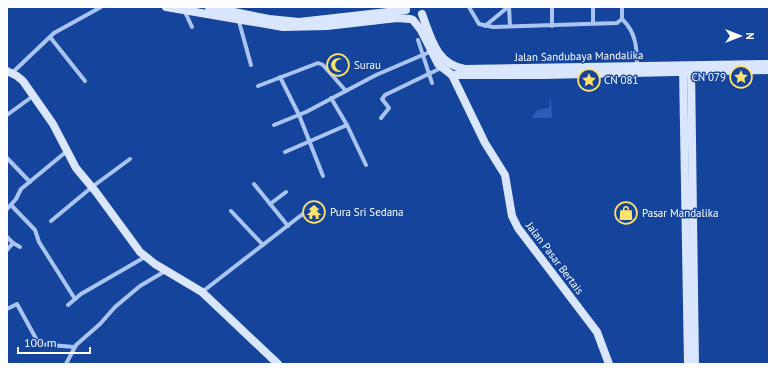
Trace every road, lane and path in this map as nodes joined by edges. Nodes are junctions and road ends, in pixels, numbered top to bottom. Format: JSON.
{"nodes":[{"id":1,"x":101,"y":7,"type":"edge"},
{"id":2,"x":166,"y":7,"type":"edge"},
{"id":3,"x":210,"y":7,"type":"edge"},
{"id":4,"x":469,"y":7,"type":"edge"},
{"id":5,"x":508,"y":7,"type":"edge"},
{"id":6,"x":552,"y":7,"type":"edge"},
{"id":7,"x":593,"y":7,"type":"edge"},
{"id":8,"x":622,"y":7,"type":"edge"},
{"id":9,"x":407,"y":8,"type":"edge"},
{"id":10,"x":184,"y":10,"type":"junction"},
{"id":11,"x":421,"y":11,"type":"edge"},
{"id":12,"x":237,"y":16,"type":"junction"},
{"id":13,"x":622,"y":19,"type":"junction"},
{"id":14,"x":412,"y":20,"type":"junction"},
{"id":15,"x":593,"y":23,"type":"junction"},
{"id":16,"x":485,"y":26,"type":"junction"},
{"id":17,"x":510,"y":26,"type":"junction"},
{"id":18,"x":552,"y":26,"type":"junction"},
{"id":19,"x":192,"y":27,"type":"dead end"},
{"id":20,"x":50,"y":37,"type":"junction"},
{"id":21,"x":418,"y":40,"type":"dead end"},
{"id":22,"x":432,"y":51,"type":"junction"},
{"id":23,"x":423,"y":55,"type":"junction"},
{"id":24,"x":769,"y":64,"type":"edge"},
{"id":25,"x":251,"y":65,"type":"dead end"},
{"id":26,"x":637,"y":66,"type":"junction"},
{"id":27,"x":441,"y":68,"type":"junction"},
{"id":28,"x":687,"y":68,"type":"junction"},
{"id":29,"x":769,"y":70,"type":"edge"},
{"id":30,"x":9,"y":72,"type":"edge"},
{"id":31,"x":493,"y":72,"type":"junction"},
{"id":32,"x":556,"y":72,"type":"junction"},
{"id":33,"x":429,"y":74,"type":"junction"},
{"id":34,"x":452,"y":75,"type":"junction"},
{"id":35,"x":280,"y":77,"type":"junction"},
{"id":36,"x":85,"y":80,"type":"dead end"},
{"id":37,"x":432,"y":83,"type":"dead end"},
{"id":38,"x":258,"y":86,"type":"dead end"},
{"id":39,"x":346,"y":91,"type":"junction"},
{"id":40,"x":33,"y":96,"type":"junction"},
{"id":41,"x":331,"y":98,"type":"junction"},
{"id":42,"x":7,"y":115,"type":"edge"},
{"id":43,"x":299,"y":115,"type":"junction"},
{"id":44,"x":381,"y":118,"type":"dead end"},
{"id":45,"x":347,"y":125,"type":"junction"},
{"id":46,"x":274,"y":126,"type":"dead end"},
{"id":47,"x":310,"y":141,"type":"junction"},
{"id":48,"x":67,"y":150,"type":"junction"},
{"id":49,"x":285,"y":152,"type":"dead end"},
{"id":50,"x":7,"y":158,"type":"edge"},
{"id":51,"x":130,"y":159,"type":"dead end"},
{"id":52,"x":366,"y":165,"type":"dead end"},
{"id":53,"x":323,"y":176,"type":"dead end"},
{"id":54,"x":30,"y":182,"type":"junction"},
{"id":55,"x":254,"y":184,"type":"dead end"},
{"id":56,"x":92,"y":187,"type":"junction"},
{"id":57,"x":286,"y":192,"type":"dead end"},
{"id":58,"x":270,"y":204,"type":"junction"},
{"id":59,"x":11,"y":205,"type":"junction"},
{"id":60,"x":7,"y":209,"type":"edge"},
{"id":61,"x":232,"y":211,"type":"dead end"},
{"id":62,"x":304,"y":213,"type":"dead end"},
{"id":63,"x":51,"y":221,"type":"dead end"},
{"id":64,"x":288,"y":226,"type":"junction"},
{"id":65,"x":7,"y":237,"type":"edge"},
{"id":66,"x":14,"y":243,"type":"junction"},
{"id":67,"x":263,"y":245,"type":"junction"},
{"id":68,"x":20,"y":247,"type":"dead end"},
{"id":69,"x":7,"y":250,"type":"edge"},
{"id":70,"x":145,"y":257,"type":"junction"},
{"id":71,"x":167,"y":270,"type":"junction"},
{"id":72,"x":202,"y":292,"type":"junction"},
{"id":73,"x":75,"y":299,"type":"junction"},
{"id":74,"x":68,"y":305,"type":"dead end"},
{"id":75,"x":7,"y":309,"type":"edge"},
{"id":76,"x":74,"y":347,"type":"junction"},
{"id":77,"x":66,"y":364,"type":"edge"},
{"id":78,"x":278,"y":364,"type":"edge"},
{"id":79,"x":609,"y":364,"type":"edge"},
{"id":80,"x":688,"y":364,"type":"edge"},
{"id":81,"x":695,"y":364,"type":"edge"}],
"edges":[{"from":1,"to":20,"type":"street"},
{"from":2,"to":10,"type":"street"},
{"from":3,"to":12,"type":"street"},
{"from":4,"to":16,"type":"street"},
{"from":5,"to":16,"type":"street"},
{"from":5,"to":17,"type":"street"},
{"from":6,"to":18,"type":"street"},
{"from":7,"to":15,"type":"street"},
{"from":8,"to":13,"type":"street"},
{"from":9,"to":12,"type":"street"},
{"from":9,"to":14,"type":"street"},
{"from":10,"to":12,"type":"street"},
{"from":10,"to":19,"type":"street"},
{"from":11,"to":14,"type":"street"},
{"from":11,"to":31,"type":"street","name":"Jalan Sandubaya Mandalika"},
{"from":12,"to":14,"type":"street"},
{"from":12,"to":25,"type":"street"},
{"from":13,"to":15,"type":"street"},
{"from":13,"to":26,"type":"street"},
{"from":14,"to":22,"type":"street"},
{"from":15,"to":18,"type":"street"},
{"from":16,"to":17,"type":"street"},
{"from":17,"to":18,"type":"street"},
{"from":20,"to":30,"type":"street"},
{"from":20,"to":36,"type":"street"},
{"from":21,"to":23,"type":"street"},
{"from":22,"to":23,"type":"street"},
{"from":22,"to":27,"type":"street"},
{"from":23,"to":33,"type":"street"},
{"from":23,"to":39,"type":"street"},
{"from":24,"to":28,"type":"street","name":"Jalan Sandubaya Mandalika"},
{"from":26,"to":28,"type":"street","name":"Jalan Sandubaya Mandalika"},
{"from":26,"to":32,"type":"street","name":"Jalan Sandubaya Mandalika"},
{"from":27,"to":33,"type":"street"},
{"from":27,"to":34,"type":"street"},
{"from":28,"to":29,"type":"street"},
{"from":28,"to":32,"type":"street"},
{"from":28,"to":80,"type":"street"},
{"from":28,"to":81,"type":"street"},
{"from":30,"to":40,"type":"street"},
{"from":31,"to":32,"type":"street","name":"Jalan Sandubaya Mandalika"},
{"from":31,"to":34,"type":"street"},
{"from":33,"to":37,"type":"street"},
{"from":33,"to":44,"type":"street"},
{"from":34,"to":79,"type":"street","name":"Jalan Pasar Bertais"},
{"from":35,"to":38,"type":"street"},
{"from":35,"to":39,"type":"street"},
{"from":35,"to":43,"type":"street"},
{"from":39,"to":41,"type":"street"},
{"from":40,"to":42,"type":"street"},
{"from":40,"to":48,"type":"street"},
{"from":41,"to":43,"type":"street"},
{"from":41,"to":45,"type":"street"},
{"from":43,"to":46,"type":"street"},
{"from":43,"to":47,"type":"street"},
{"from":45,"to":47,"type":"street"},
{"from":45,"to":52,"type":"street"},
{"from":47,"to":49,"type":"street"},
{"from":47,"to":53,"type":"street"},
{"from":48,"to":54,"type":"street"},
{"from":48,"to":56,"type":"street"},
{"from":50,"to":54,"type":"street"},
{"from":51,"to":56,"type":"street"},
{"from":54,"to":59,"type":"street"},
{"from":55,"to":58,"type":"street"},
{"from":56,"to":63,"type":"street"},
{"from":56,"to":70,"type":"street"},
{"from":57,"to":58,"type":"street"},
{"from":58,"to":64,"type":"street"},
{"from":59,"to":60,"type":"street"},
{"from":59,"to":73,"type":"street"},
{"from":61,"to":67,"type":"street"},
{"from":62,"to":64,"type":"street"},
{"from":64,"to":67,"type":"street"},
{"from":65,"to":66,"type":"street"},
{"from":66,"to":68,"type":"street"},
{"from":66,"to":69,"type":"street"},
{"from":67,"to":72,"type":"street"},
{"from":70,"to":71,"type":"street"},
{"from":70,"to":73,"type":"street"},
{"from":71,"to":72,"type":"street"},
{"from":71,"to":76,"type":"street"},
{"from":72,"to":78,"type":"street"},
{"from":73,"to":74,"type":"street"},
{"from":75,"to":76,"type":"street"},
{"from":76,"to":77,"type":"street"}]}
